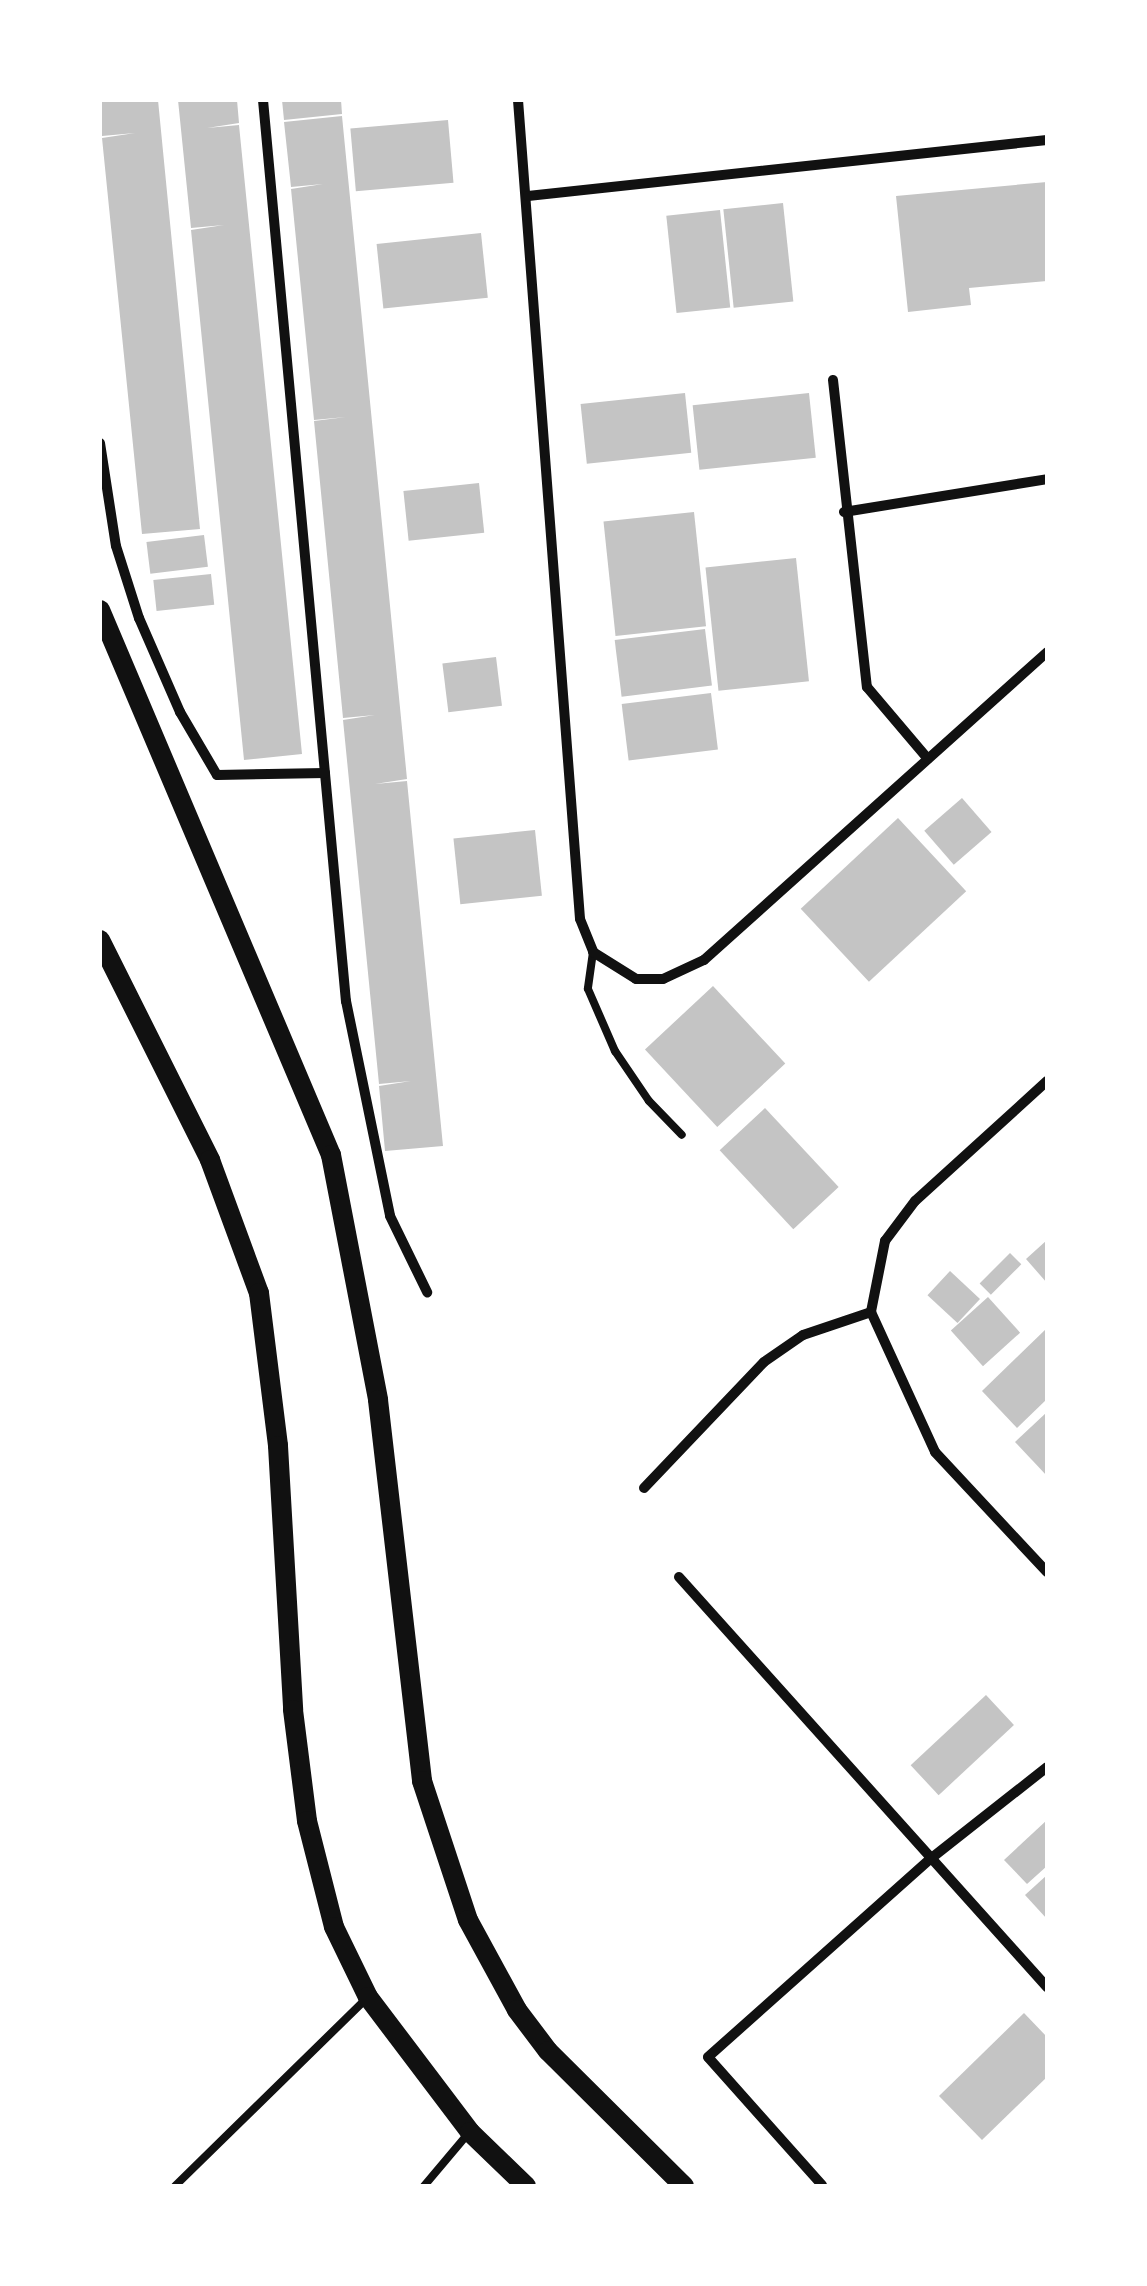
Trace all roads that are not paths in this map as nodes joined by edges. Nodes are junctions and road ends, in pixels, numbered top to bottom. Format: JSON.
{"nodes":[{"id":1,"x":263,"y":100,"type":"edge"},
{"id":2,"x":518,"y":100,"type":"edge"},
{"id":3,"x":1047,"y":140,"type":"edge"},
{"id":4,"x":528,"y":196,"type":"junction"},
{"id":5,"x":833,"y":380,"type":"dead end"},
{"id":6,"x":100,"y":443,"type":"edge"},
{"id":7,"x":1047,"y":479,"type":"edge"},
{"id":8,"x":844,"y":512,"type":"junction"},
{"id":9,"x":100,"y":610,"type":"edge"},
{"id":10,"x":1047,"y":652,"type":"edge"},
{"id":11,"x":928,"y":759,"type":"junction"},
{"id":12,"x":325,"y":773,"type":"junction"},
{"id":13,"x":100,"y":940,"type":"edge"},
{"id":14,"x":592,"y":952,"type":"junction"},
{"id":15,"x":1046,"y":1083,"type":"edge"},
{"id":16,"x":682,"y":1135,"type":"dead end"},
{"id":17,"x":426,"y":1292,"type":"dead end"},
{"id":18,"x":871,"y":1312,"type":"junction"},
{"id":19,"x":644,"y":1488,"type":"dead end"},
{"id":20,"x":1047,"y":1572,"type":"edge"},
{"id":21,"x":680,"y":1577,"type":"dead end"},
{"id":22,"x":1047,"y":1766,"type":"edge"},
{"id":23,"x":929,"y":1860,"type":"junction"},
{"id":24,"x":1047,"y":1986,"type":"edge"},
{"id":25,"x":368,"y":1997,"type":"junction"},
{"id":26,"x":470,"y":2132,"type":"junction"},
{"id":27,"x":822,"y":2185,"type":"edge"},
{"id":28,"x":175,"y":2186,"type":"edge"},
{"id":29,"x":424,"y":2186,"type":"edge"},
{"id":30,"x":526,"y":2186,"type":"edge"},
{"id":31,"x":684,"y":2186,"type":"edge"}],
"edges":[{"from":1,"to":12,"type":"street"},
{"from":2,"to":4,"type":"street"},
{"from":3,"to":4,"type":"street"},
{"from":4,"to":14,"type":"street"},
{"from":5,"to":8,"type":"street"},
{"from":6,"to":12,"type":"street"},
{"from":7,"to":8,"type":"street"},
{"from":8,"to":11,"type":"street"},
{"from":9,"to":31,"type":"main road"},
{"from":10,"to":11,"type":"street"},
{"from":11,"to":14,"type":"street"},
{"from":12,"to":17,"type":"street"},
{"from":13,"to":25,"type":"main road"},
{"from":14,"to":16,"type":"lane"},
{"from":15,"to":18,"type":"street"},
{"from":18,"to":19,"type":"street"},
{"from":18,"to":20,"type":"street"},
{"from":21,"to":23,"type":"street"},
{"from":22,"to":23,"type":"street"},
{"from":23,"to":24,"type":"street"},
{"from":23,"to":27,"type":"street"},
{"from":25,"to":26,"type":"main road"},
{"from":25,"to":28,"type":"lane"},
{"from":26,"to":29,"type":"lane"},
{"from":26,"to":30,"type":"main road"}]}
